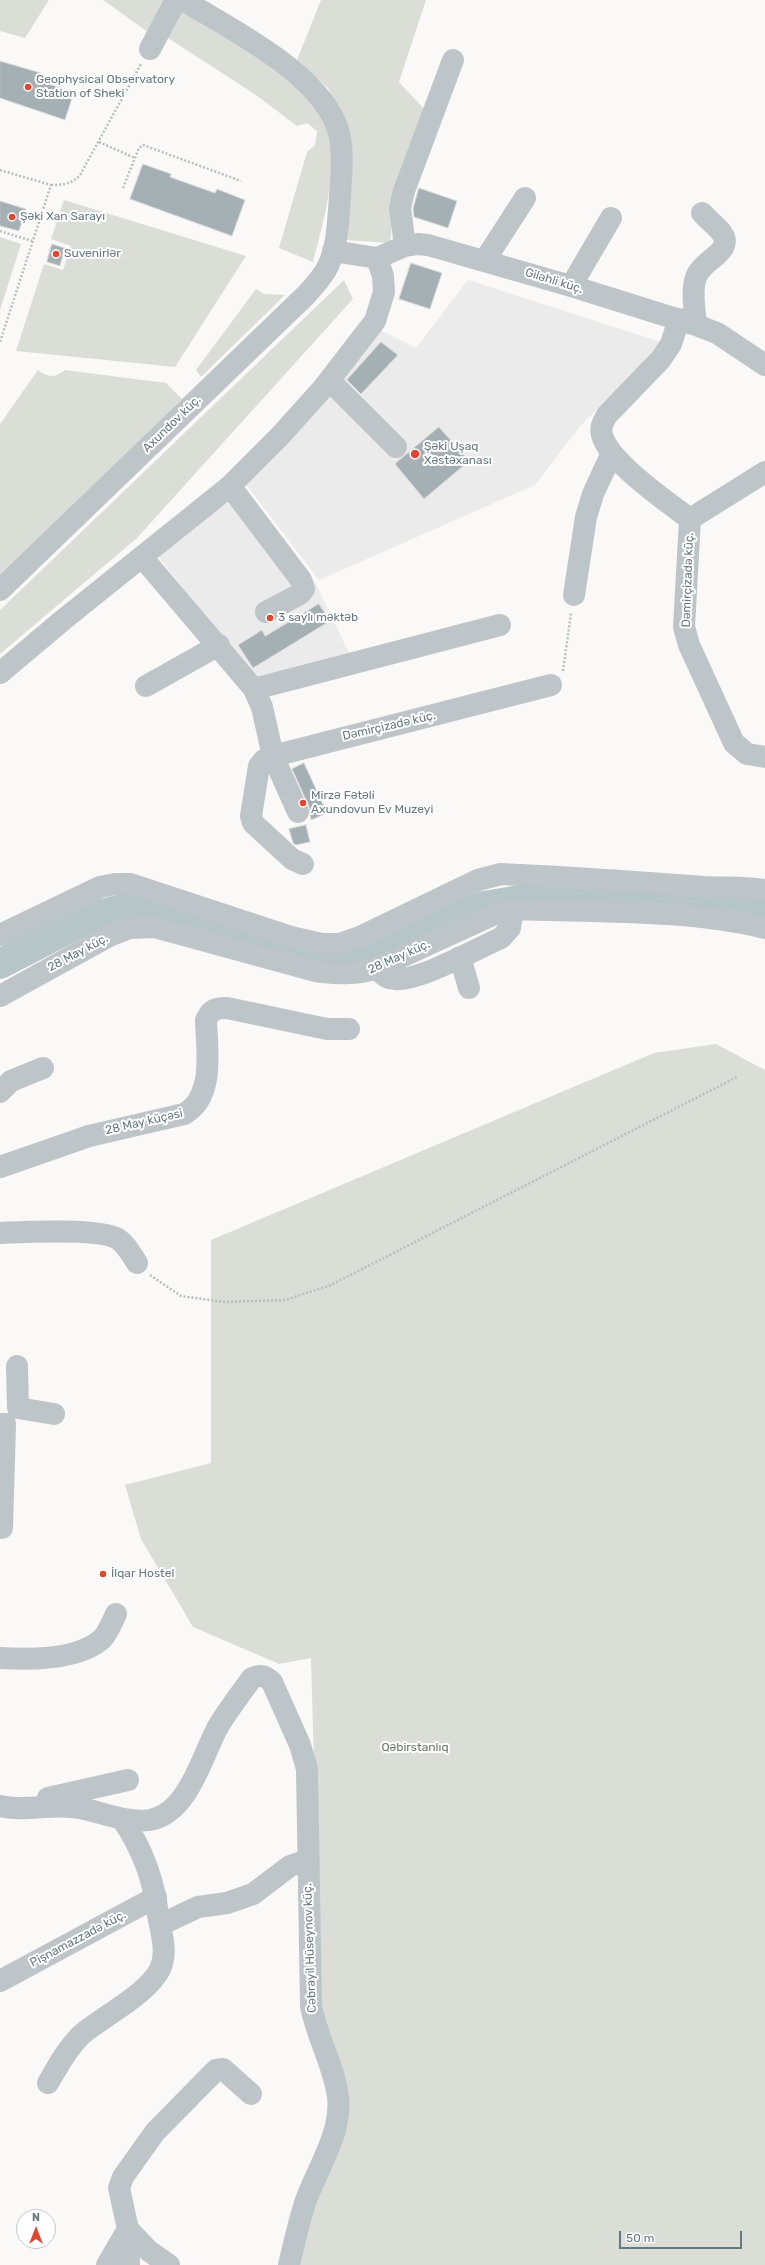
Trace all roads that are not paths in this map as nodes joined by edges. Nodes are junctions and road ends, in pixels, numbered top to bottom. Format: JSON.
{"nodes":[{"id":1,"x":176,"y":0,"type":"edge"},
{"id":2,"x":183,"y":0,"type":"edge"},
{"id":3,"x":150,"y":49,"type":"road end"},
{"id":4,"x":453,"y":60,"type":"dead end"},
{"id":5,"x":525,"y":198,"type":"dead end"},
{"id":6,"x":702,"y":213,"type":"dead end"},
{"id":7,"x":611,"y":218,"type":"dead end"},
{"id":8,"x":405,"y":246,"type":"junction"},
{"id":9,"x":333,"y":251,"type":"junction"},
{"id":10,"x":377,"y":258,"type":"junction"},
{"id":11,"x":485,"y":260,"type":"junction"},
{"id":12,"x":571,"y":286,"type":"junction"},
{"id":13,"x":688,"y":322,"type":"junction"},
{"id":14,"x":765,"y":365,"type":"edge"},
{"id":15,"x":330,"y":381,"type":"junction"},
{"id":16,"x":396,"y":447,"type":"dead end"},
{"id":17,"x":612,"y":453,"type":"junction"},
{"id":18,"x":765,"y":472,"type":"edge"},
{"id":19,"x":230,"y":486,"type":"junction"},
{"id":20,"x":690,"y":519,"type":"junction"},
{"id":21,"x":142,"y":556,"type":"junction"},
{"id":22,"x":0,"y":590,"type":"edge"},
{"id":23,"x":574,"y":595,"type":"road end"},
{"id":24,"x":266,"y":612,"type":"dead end"},
{"id":25,"x":500,"y":625,"type":"dead end"},
{"id":26,"x":218,"y":645,"type":"junction"},
{"id":27,"x":0,"y":673,"type":"edge"},
{"id":28,"x":551,"y":685,"type":"road end"},
{"id":29,"x":146,"y":686,"type":"dead end"},
{"id":30,"x":254,"y":689,"type":"junction"},
{"id":31,"x":273,"y":756,"type":"junction"},
{"id":32,"x":765,"y":757,"type":"edge"},
{"id":33,"x":298,"y":812,"type":"dead end"},
{"id":34,"x":303,"y":864,"type":"dead end"},
{"id":35,"x":765,"y":890,"type":"edge"},
{"id":36,"x":513,"y":909,"type":"junction"},
{"id":37,"x":765,"y":928,"type":"edge"},
{"id":38,"x":0,"y":935,"type":"edge"},
{"id":39,"x":460,"y":957,"type":"junction"},
{"id":40,"x":377,"y":968,"type":"junction"},
{"id":41,"x":469,"y":988,"type":"dead end"},
{"id":42,"x":0,"y":996,"type":"edge"},
{"id":43,"x":349,"y":1030,"type":"dead end"},
{"id":44,"x":43,"y":1068,"type":"dead end"},
{"id":45,"x":0,"y":1092,"type":"edge"},
{"id":46,"x":0,"y":1167,"type":"edge"},
{"id":47,"x":0,"y":1233,"type":"edge"},
{"id":48,"x":137,"y":1263,"type":"road end"},
{"id":49,"x":17,"y":1366,"type":"dead end"},
{"id":50,"x":54,"y":1414,"type":"dead end"},
{"id":51,"x":8,"y":1419,"type":"edge"},
{"id":52,"x":2,"y":1528,"type":"dead end"},
{"id":53,"x":116,"y":1614,"type":"dead end"},
{"id":54,"x":0,"y":1658,"type":"edge"},
{"id":55,"x":128,"y":1780,"type":"dead end"},
{"id":56,"x":0,"y":1806,"type":"edge"},
{"id":57,"x":22,"y":1807,"type":"junction"},
{"id":58,"x":122,"y":1819,"type":"junction"},
{"id":59,"x":307,"y":1860,"type":"junction"},
{"id":60,"x":156,"y":1897,"type":"junction"},
{"id":61,"x":160,"y":1926,"type":"junction"},
{"id":62,"x":0,"y":1981,"type":"edge"},
{"id":63,"x":48,"y":2083,"type":"dead end"},
{"id":64,"x":250,"y":2094,"type":"dead end"},
{"id":65,"x":128,"y":2229,"type":"junction"},
{"id":66,"x":107,"y":2265,"type":"edge"},
{"id":67,"x":129,"y":2265,"type":"edge"},
{"id":68,"x":170,"y":2265,"type":"edge"},
{"id":69,"x":289,"y":2265,"type":"edge"}],
"edges":[{"from":1,"to":3,"type":"street"},
{"from":2,"to":9,"type":"street","name":"Axundov küç."},
{"from":4,"to":8,"type":"street"},
{"from":5,"to":11,"type":"street"},
{"from":6,"to":13,"type":"street"},
{"from":7,"to":12,"type":"street"},
{"from":8,"to":10,"type":"street","name":"Giləhli küç."},
{"from":8,"to":11,"type":"street","name":"Giləhli küç."},
{"from":9,"to":10,"type":"street"},
{"from":9,"to":22,"type":"street","name":"Axundov küç."},
{"from":10,"to":15,"type":"street"},
{"from":11,"to":12,"type":"street","name":"Giləhli küç."},
{"from":12,"to":13,"type":"street","name":"Giləhli küç."},
{"from":13,"to":14,"type":"street","name":"Giləhli küç."},
{"from":13,"to":17,"type":"street","name":"Dəmirçizadə küç."},
{"from":15,"to":16,"type":"street"},
{"from":15,"to":19,"type":"street"},
{"from":17,"to":20,"type":"street","name":"Dəmirçizadə küç."},
{"from":17,"to":23,"type":"street"},
{"from":18,"to":20,"type":"street"},
{"from":19,"to":21,"type":"street"},
{"from":19,"to":24,"type":"street"},
{"from":20,"to":32,"type":"street","name":"Dəmirçizadə küç."},
{"from":21,"to":26,"type":"street"},
{"from":21,"to":27,"type":"street"},
{"from":25,"to":30,"type":"street"},
{"from":26,"to":29,"type":"street"},
{"from":26,"to":30,"type":"street"},
{"from":28,"to":31,"type":"street","name":"Dəmirçizadə küç."},
{"from":30,"to":31,"type":"street"},
{"from":31,"to":33,"type":"street"},
{"from":31,"to":34,"type":"street"},
{"from":35,"to":38,"type":"street"},
{"from":36,"to":37,"type":"street","name":"28 May küç."},
{"from":36,"to":39,"type":"street"},
{"from":36,"to":40,"type":"street","name":"28 May küç."},
{"from":39,"to":40,"type":"street"},
{"from":39,"to":41,"type":"street"},
{"from":40,"to":42,"type":"street","name":"28 May küç."},
{"from":43,"to":46,"type":"street","name":"28 May küçəsi"},
{"from":44,"to":45,"type":"street"},
{"from":47,"to":48,"type":"street"},
{"from":49,"to":51,"type":"street"},
{"from":50,"to":51,"type":"street"},
{"from":51,"to":52,"type":"street"},
{"from":53,"to":54,"type":"street"},
{"from":55,"to":57,"type":"street"},
{"from":56,"to":57,"type":"street"},
{"from":57,"to":58,"type":"street"},
{"from":58,"to":59,"type":"street","name":"Cəbrayil Hüseynov küç."},
{"from":58,"to":60,"type":"street"},
{"from":59,"to":61,"type":"street"},
{"from":59,"to":69,"type":"street","name":"Cəbrayil Hüseynov küç."},
{"from":60,"to":61,"type":"street"},
{"from":60,"to":62,"type":"street","name":"Pişnamazzadə küç."},
{"from":61,"to":63,"type":"street"},
{"from":64,"to":65,"type":"street"},
{"from":65,"to":66,"type":"street"},
{"from":65,"to":67,"type":"street"},
{"from":65,"to":68,"type":"street"}]}
